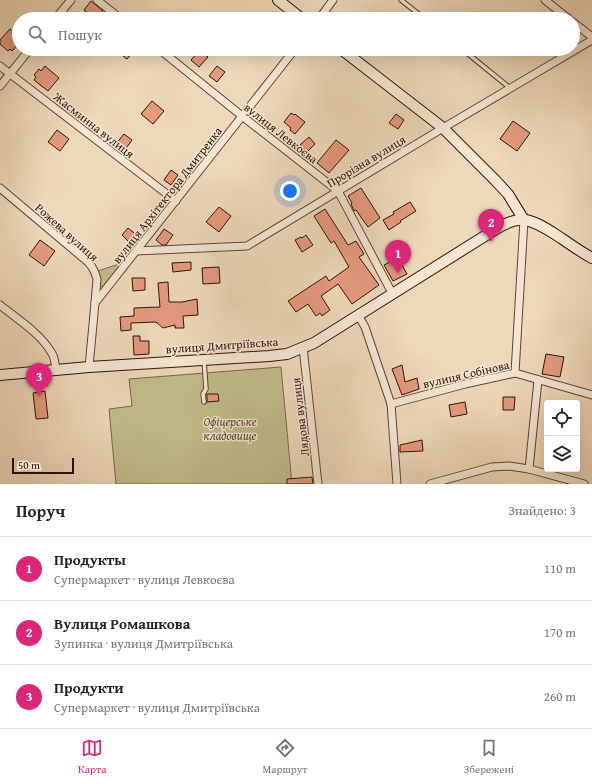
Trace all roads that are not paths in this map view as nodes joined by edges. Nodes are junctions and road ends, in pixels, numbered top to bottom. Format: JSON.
{"nodes":[{"id":1,"x":72,"y":0,"type":"edge"},
{"id":2,"x":98,"y":0,"type":"edge"},
{"id":3,"x":278,"y":0,"type":"edge"},
{"id":4,"x":334,"y":0,"type":"edge"},
{"id":5,"x":402,"y":0,"type":"edge"},
{"id":6,"x":545,"y":0,"type":"edge"},
{"id":7,"x":61,"y":12,"type":"edge"},
{"id":8,"x":113,"y":12,"type":"edge"},
{"id":9,"x":293,"y":12,"type":"edge"},
{"id":10,"x":325,"y":12,"type":"edge"},
{"id":11,"x":417,"y":12,"type":"edge"},
{"id":12,"x":560,"y":12,"type":"edge"},
{"id":13,"x":580,"y":28,"type":"edge"},
{"id":14,"x":592,"y":39,"type":"edge"},
{"id":15,"x":580,"y":46,"type":"edge"},
{"id":16,"x":24,"y":56,"type":"edge"},
{"id":17,"x":168,"y":56,"type":"edge"},
{"id":18,"x":289,"y":56,"type":"edge"},
{"id":19,"x":350,"y":56,"type":"edge"},
{"id":20,"x":471,"y":56,"type":"edge"},
{"id":21,"x":564,"y":56,"type":"edge"},
{"id":22,"x":0,"y":66,"type":"edge"},
{"id":23,"x":10,"y":73,"type":"junction"},
{"id":24,"x":0,"y":86,"type":"edge"},
{"id":25,"x":510,"y":88,"type":"junction"},
{"id":26,"x":242,"y":116,"type":"junction"},
{"id":27,"x":443,"y":128,"type":"junction"},
{"id":28,"x":0,"y":188,"type":"edge"},
{"id":29,"x":338,"y":191,"type":"junction"},
{"id":30,"x":176,"y":201,"type":"junction"},
{"id":31,"x":524,"y":220,"type":"junction"},
{"id":32,"x":136,"y":251,"type":"junction"},
{"id":33,"x":590,"y":254,"type":"edge"},
{"id":34,"x":392,"y":293,"type":"junction"},
{"id":35,"x":95,"y":303,"type":"junction"},
{"id":36,"x":0,"y":306,"type":"edge"},
{"id":37,"x":358,"y":315,"type":"junction"},
{"id":38,"x":303,"y":347,"type":"junction"},
{"id":39,"x":204,"y":360,"type":"junction"},
{"id":40,"x":89,"y":367,"type":"junction"},
{"id":41,"x":56,"y":370,"type":"junction"},
{"id":42,"x":515,"y":373,"type":"junction"},
{"id":43,"x":0,"y":375,"type":"edge"},
{"id":44,"x":538,"y":380,"type":"junction"},
{"id":45,"x":592,"y":395,"type":"edge"},
{"id":46,"x":204,"y":402,"type":"dead end"},
{"id":47,"x":391,"y":404,"type":"junction"},
{"id":48,"x":529,"y":469,"type":"junction"},
{"id":49,"x":318,"y":484,"type":"edge"},
{"id":50,"x":397,"y":484,"type":"edge"},
{"id":51,"x":430,"y":484,"type":"edge"},
{"id":52,"x":584,"y":484,"type":"edge"}],
"edges":[{"from":1,"to":7,"type":"street"},
{"from":2,"to":8,"type":"street"},
{"from":3,"to":9,"type":"main road"},
{"from":4,"to":10,"type":"street"},
{"from":5,"to":11,"type":"lane"},
{"from":6,"to":12,"type":"street"},
{"from":13,"to":14,"type":"street"},
{"from":14,"to":15,"type":"street","name":"Прорізна вулиця"},
{"from":16,"to":23,"type":"street"},
{"from":17,"to":26,"type":"street","name":"вулиця Левкоєва"},
{"from":18,"to":26,"type":"street","name":"вулиця Архітектора Дмитренка"},
{"from":19,"to":27,"type":"main road"},
{"from":20,"to":25,"type":"lane"},
{"from":21,"to":25,"type":"street","name":"Прорізна вулиця"},
{"from":22,"to":23,"type":"street","name":"Жасминна вулиця"},
{"from":23,"to":24,"type":"street"},
{"from":23,"to":30,"type":"street","name":"Жасминна вулиця"},
{"from":25,"to":27,"type":"street","name":"Прорізна вулиця"},
{"from":26,"to":29,"type":"street","name":"вулиця Левкоєва"},
{"from":26,"to":30,"type":"street","name":"вулиця Архітектора Дмитренка"},
{"from":27,"to":29,"type":"street","name":"Прорізна вулиця"},
{"from":27,"to":31,"type":"main road"},
{"from":28,"to":35,"type":"street","name":"Рожева вулиця"},
{"from":29,"to":32,"type":"street","name":"Прорізна вулиця"},
{"from":29,"to":34,"type":"street","name":"вулиця Левкоєва"},
{"from":30,"to":32,"type":"street","name":"вулиця Архітектора Дмитренка"},
{"from":31,"to":33,"type":"main road"},
{"from":31,"to":34,"type":"main road","name":"вулиця Дмитріївська"},
{"from":31,"to":42,"type":"street"},
{"from":32,"to":35,"type":"street","name":"вулиця Архітектора Дмитренка"},
{"from":34,"to":37,"type":"main road","name":"вулиця Дмитріївська"},
{"from":35,"to":40,"type":"street"},
{"from":36,"to":41,"type":"street"},
{"from":37,"to":38,"type":"main road","name":"вулиця Дмитріївська"},
{"from":37,"to":47,"type":"street"},
{"from":38,"to":39,"type":"main road","name":"вулиця Дмитріївська"},
{"from":38,"to":49,"type":"street","name":"Лядова вулиця"},
{"from":39,"to":40,"type":"main road","name":"вулиця Дмитріївська"},
{"from":39,"to":46,"type":"lane"},
{"from":40,"to":41,"type":"main road","name":"вулиця Дмитріївська"},
{"from":41,"to":43,"type":"main road","name":"вулиця Дмитріївська"},
{"from":42,"to":44,"type":"street","name":"вулиця Собінова"},
{"from":42,"to":47,"type":"street","name":"вулиця Собінова"},
{"from":44,"to":45,"type":"street","name":"вулиця Собінова"},
{"from":44,"to":48,"type":"street"},
{"from":47,"to":50,"type":"street"},
{"from":48,"to":51,"type":"street"},
{"from":48,"to":52,"type":"street"}]}
